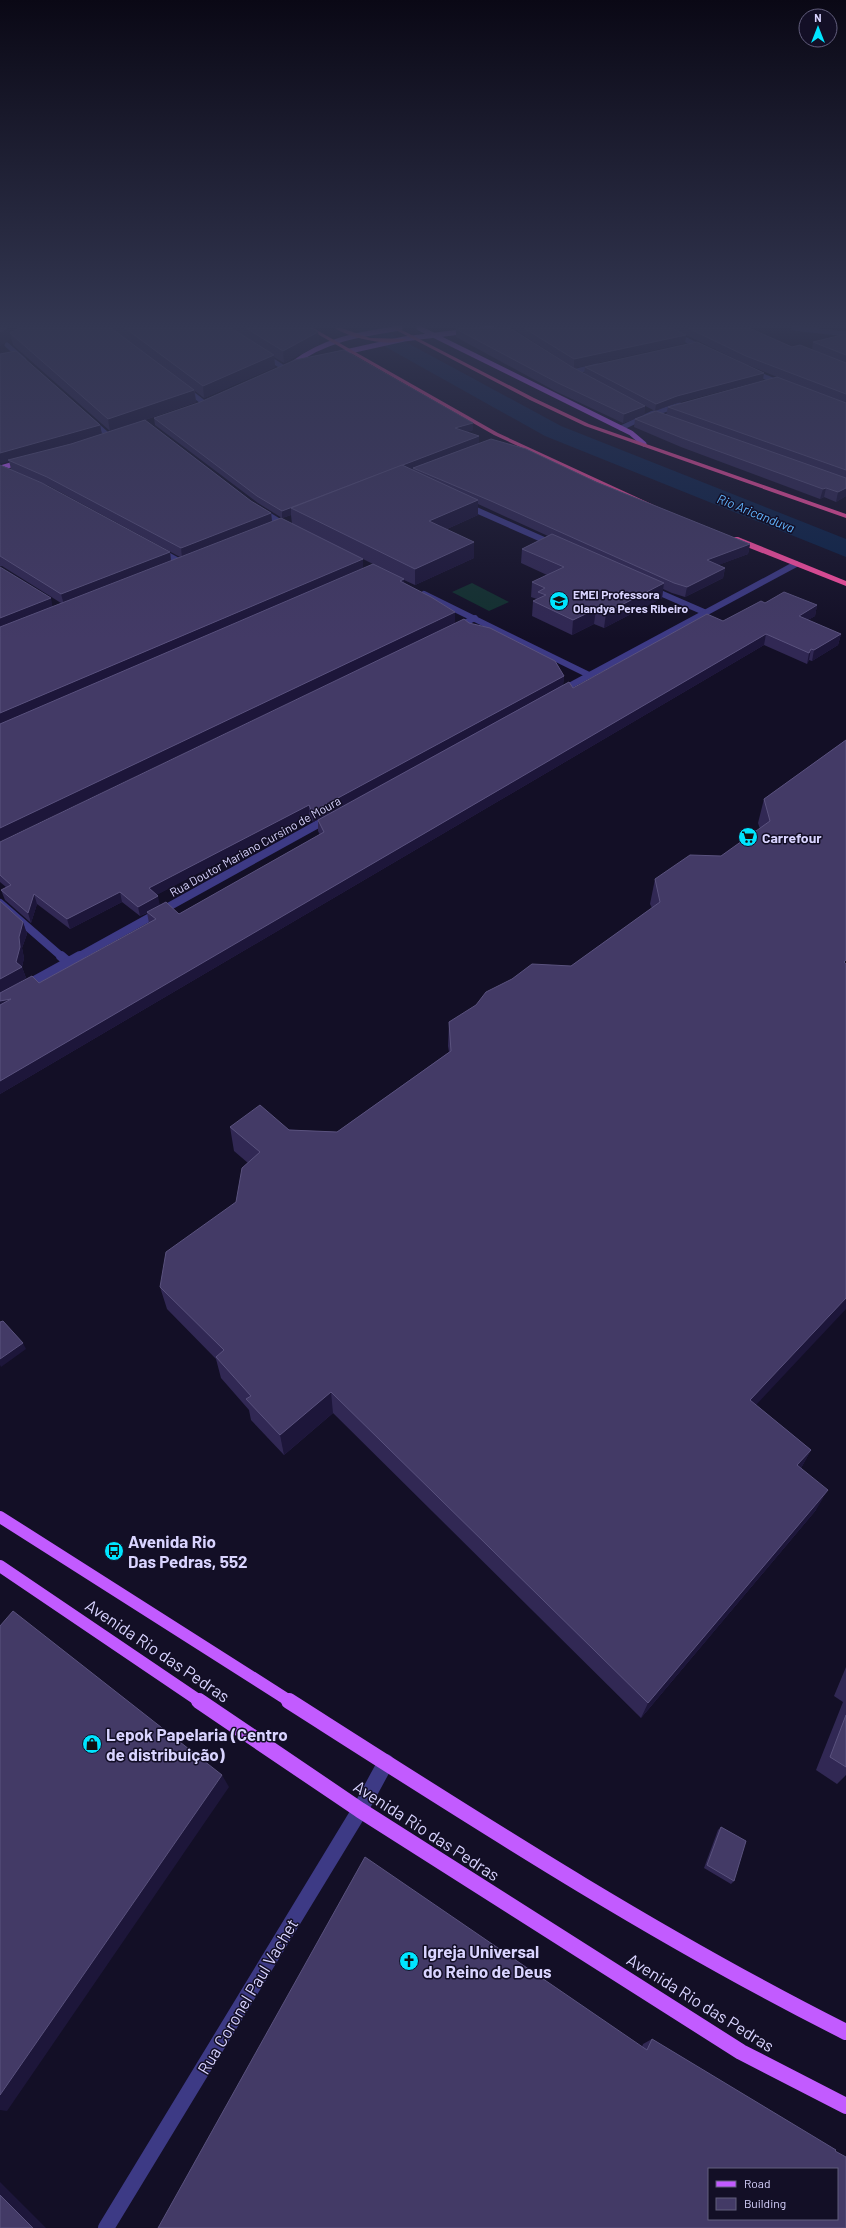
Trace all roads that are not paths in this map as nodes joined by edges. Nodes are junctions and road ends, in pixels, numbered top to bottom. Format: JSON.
{"nodes":[{"id":1,"x":104,"y":432,"type":"edge"},
{"id":2,"x":489,"y":432,"type":"edge"},
{"id":3,"x":607,"y":432,"type":"edge"},
{"id":4,"x":628,"y":432,"type":"edge"},
{"id":5,"x":117,"y":434,"type":"edge"},
{"id":6,"x":110,"y":437,"type":"junction"},
{"id":7,"x":102,"y":439,"type":"edge"},
{"id":8,"x":644,"y":444,"type":"junction"},
{"id":9,"x":29,"y":460,"type":"edge"},
{"id":10,"x":0,"y":468,"type":"edge"},
{"id":11,"x":10,"y":473,"type":"edge"},
{"id":12,"x":460,"y":503,"type":"edge"},
{"id":13,"x":255,"y":507,"type":"edge"},
{"id":14,"x":663,"y":510,"type":"edge"},
{"id":15,"x":846,"y":516,"type":"edge"},
{"id":16,"x":289,"y":520,"type":"edge"},
{"id":17,"x":278,"y":524,"type":"junction"},
{"id":18,"x":292,"y":530,"type":"edge"},
{"id":19,"x":729,"y":537,"type":"edge"},
{"id":20,"x":155,"y":548,"type":"edge"},
{"id":21,"x":560,"y":548,"type":"edge"},
{"id":22,"x":189,"y":560,"type":"edge"},
{"id":23,"x":182,"y":563,"type":"junction"},
{"id":24,"x":796,"y":564,"type":"junction"},
{"id":25,"x":175,"y":565,"type":"edge"},
{"id":26,"x":846,"y":584,"type":"edge"},
{"id":27,"x":646,"y":586,"type":"edge"},
{"id":28,"x":417,"y":591,"type":"edge"},
{"id":29,"x":704,"y":612,"type":"junction"},
{"id":30,"x":475,"y":618,"type":"junction"},
{"id":31,"x":449,"y":630,"type":"edge"},
{"id":32,"x":589,"y":675,"type":"junction"},
{"id":33,"x":552,"y":695,"type":"edge"},
{"id":34,"x":338,"y":813,"type":"edge"},
{"id":35,"x":0,"y":903,"type":"edge"},
{"id":36,"x":68,"y":962,"type":"junction"},
{"id":37,"x":0,"y":1000,"type":"edge"},
{"id":38,"x":0,"y":1517,"type":"edge"},
{"id":39,"x":0,"y":1566,"type":"edge"},
{"id":40,"x":386,"y":1762,"type":"junction"},
{"id":41,"x":360,"y":1810,"type":"junction"},
{"id":42,"x":846,"y":2032,"type":"edge"},
{"id":43,"x":846,"y":2106,"type":"edge"},
{"id":44,"x":106,"y":2228,"type":"edge"}],
"edges":[{"from":1,"to":6,"type":"street"},
{"from":2,"to":14,"type":"highway"},
{"from":3,"to":8,"type":"highway"},
{"from":4,"to":8,"type":"main road"},
{"from":5,"to":6,"type":"main road"},
{"from":6,"to":7,"type":"main road"},
{"from":8,"to":15,"type":"highway"},
{"from":9,"to":10,"type":"main road"},
{"from":10,"to":11,"type":"street"},
{"from":12,"to":21,"type":"street"},
{"from":13,"to":17,"type":"street"},
{"from":16,"to":17,"type":"street"},
{"from":17,"to":18,"type":"street"},
{"from":19,"to":24,"type":"highway"},
{"from":20,"to":23,"type":"street"},
{"from":22,"to":23,"type":"street"},
{"from":23,"to":25,"type":"street"},
{"from":24,"to":26,"type":"highway"},
{"from":24,"to":29,"type":"street"},
{"from":27,"to":29,"type":"street"},
{"from":28,"to":30,"type":"street"},
{"from":29,"to":32,"type":"street"},
{"from":30,"to":31,"type":"street"},
{"from":30,"to":32,"type":"street"},
{"from":32,"to":33,"type":"street"},
{"from":34,"to":36,"type":"street","name":"Rua Doutor Mariano Cursino de Moura"},
{"from":35,"to":36,"type":"street"},
{"from":36,"to":37,"type":"street","name":"Rua Doutor Mariano Cursino de Moura"},
{"from":38,"to":40,"type":"main road","name":"Avenida Rio das Pedras"},
{"from":39,"to":41,"type":"main road","name":"Avenida Rio das Pedras"},
{"from":40,"to":41,"type":"street","name":"Rua Coronel Paul Vachet"},
{"from":40,"to":42,"type":"main road","name":"Avenida Rio das Pedras"},
{"from":41,"to":43,"type":"main road","name":"Avenida Rio das Pedras"},
{"from":41,"to":44,"type":"street","name":"Rua Coronel Paul Vachet"}]}
